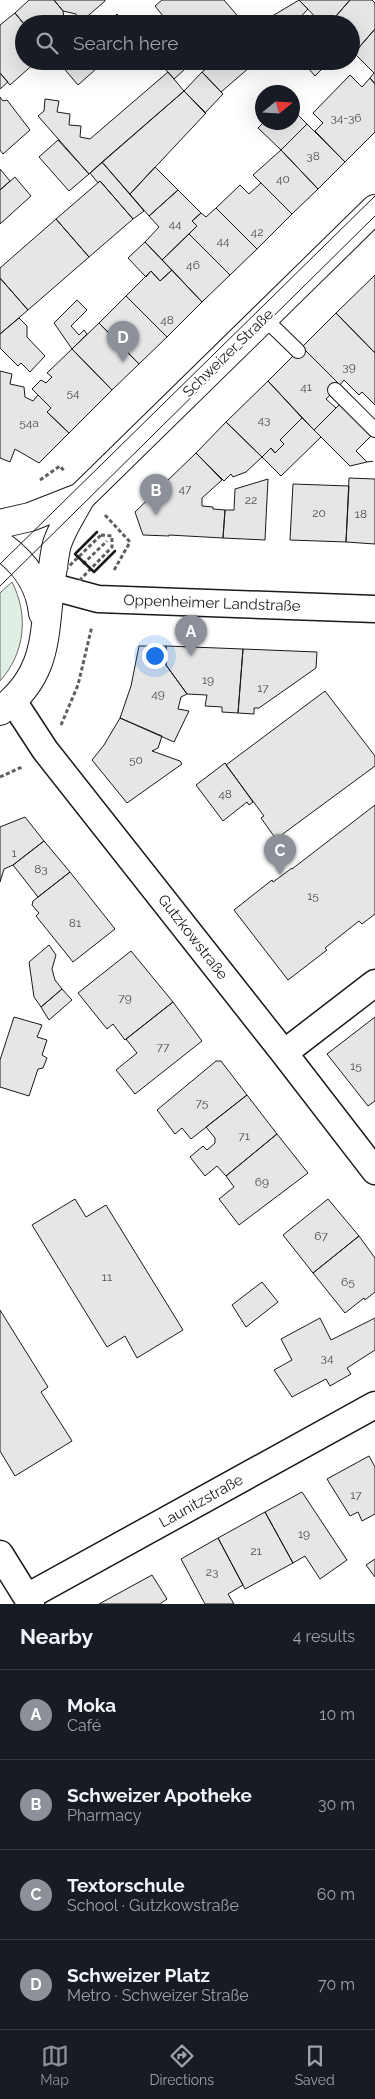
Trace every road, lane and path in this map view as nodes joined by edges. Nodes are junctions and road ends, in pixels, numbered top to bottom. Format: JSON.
{"nodes":[{"id":1,"x":375,"y":209,"type":"edge"},
{"id":2,"x":264,"y":318,"type":"junction"},
{"id":3,"x":298,"y":352,"type":"dead end"},
{"id":4,"x":335,"y":390,"type":"dead end"},
{"id":5,"x":375,"y":430,"type":"edge"},
{"id":6,"x":83,"y":495,"type":"junction"},
{"id":7,"x":0,"y":524,"type":"edge"},
{"id":8,"x":101,"y":535,"type":"dead end"},
{"id":9,"x":107,"y":541,"type":"dead end"},
{"id":10,"x":0,"y":545,"type":"edge"},
{"id":11,"x":112,"y":547,"type":"dead end"},
{"id":12,"x":81,"y":566,"type":"dead end"},
{"id":13,"x":50,"y":586,"type":"junction"},
{"id":14,"x":98,"y":599,"type":"junction"},
{"id":15,"x":375,"y":609,"type":"edge"},
{"id":16,"x":44,"y":630,"type":"junction"},
{"id":17,"x":6,"y":706,"type":"edge"},
{"id":18,"x":45,"y":750,"type":"junction"},
{"id":19,"x":0,"y":777,"type":"edge"},
{"id":20,"x":375,"y":983,"type":"edge"},
{"id":21,"x":284,"y":1053,"type":"junction"},
{"id":22,"x":375,"y":1171,"type":"edge"},
{"id":23,"x":375,"y":1405,"type":"edge"},
{"id":24,"x":0,"y":1554,"type":"edge"},
{"id":25,"x":29,"y":1600,"type":"edge"}],
"edges":[{"from":1,"to":2,"type":"street","name":"Schweizer Straße"},
{"from":2,"to":3,"type":"lane"},
{"from":2,"to":6,"type":"street","name":"Schweizer Straße"},
{"from":4,"to":5,"type":"lane"},
{"from":6,"to":7,"type":"street"},
{"from":6,"to":13,"type":"street"},
{"from":6,"to":14,"type":"path"},
{"from":8,"to":11,"type":"path"},
{"from":9,"to":12,"type":"path"},
{"from":10,"to":16,"type":"street"},
{"from":13,"to":14,"type":"street","name":"Oppenheimer Landstraße"},
{"from":13,"to":16,"type":"street"},
{"from":14,"to":15,"type":"street","name":"Oppenheimer Landstraße"},
{"from":14,"to":18,"type":"path"},
{"from":16,"to":17,"type":"street"},
{"from":17,"to":18,"type":"street","name":"Gutzkowstraße"},
{"from":18,"to":19,"type":"path"},
{"from":18,"to":21,"type":"street","name":"Gutzkowstraße"},
{"from":20,"to":21,"type":"street"},
{"from":21,"to":22,"type":"street","name":"Gutzkowstraße"},
{"from":23,"to":25,"type":"street","name":"Launitzstraße"},
{"from":24,"to":25,"type":"street"}]}
